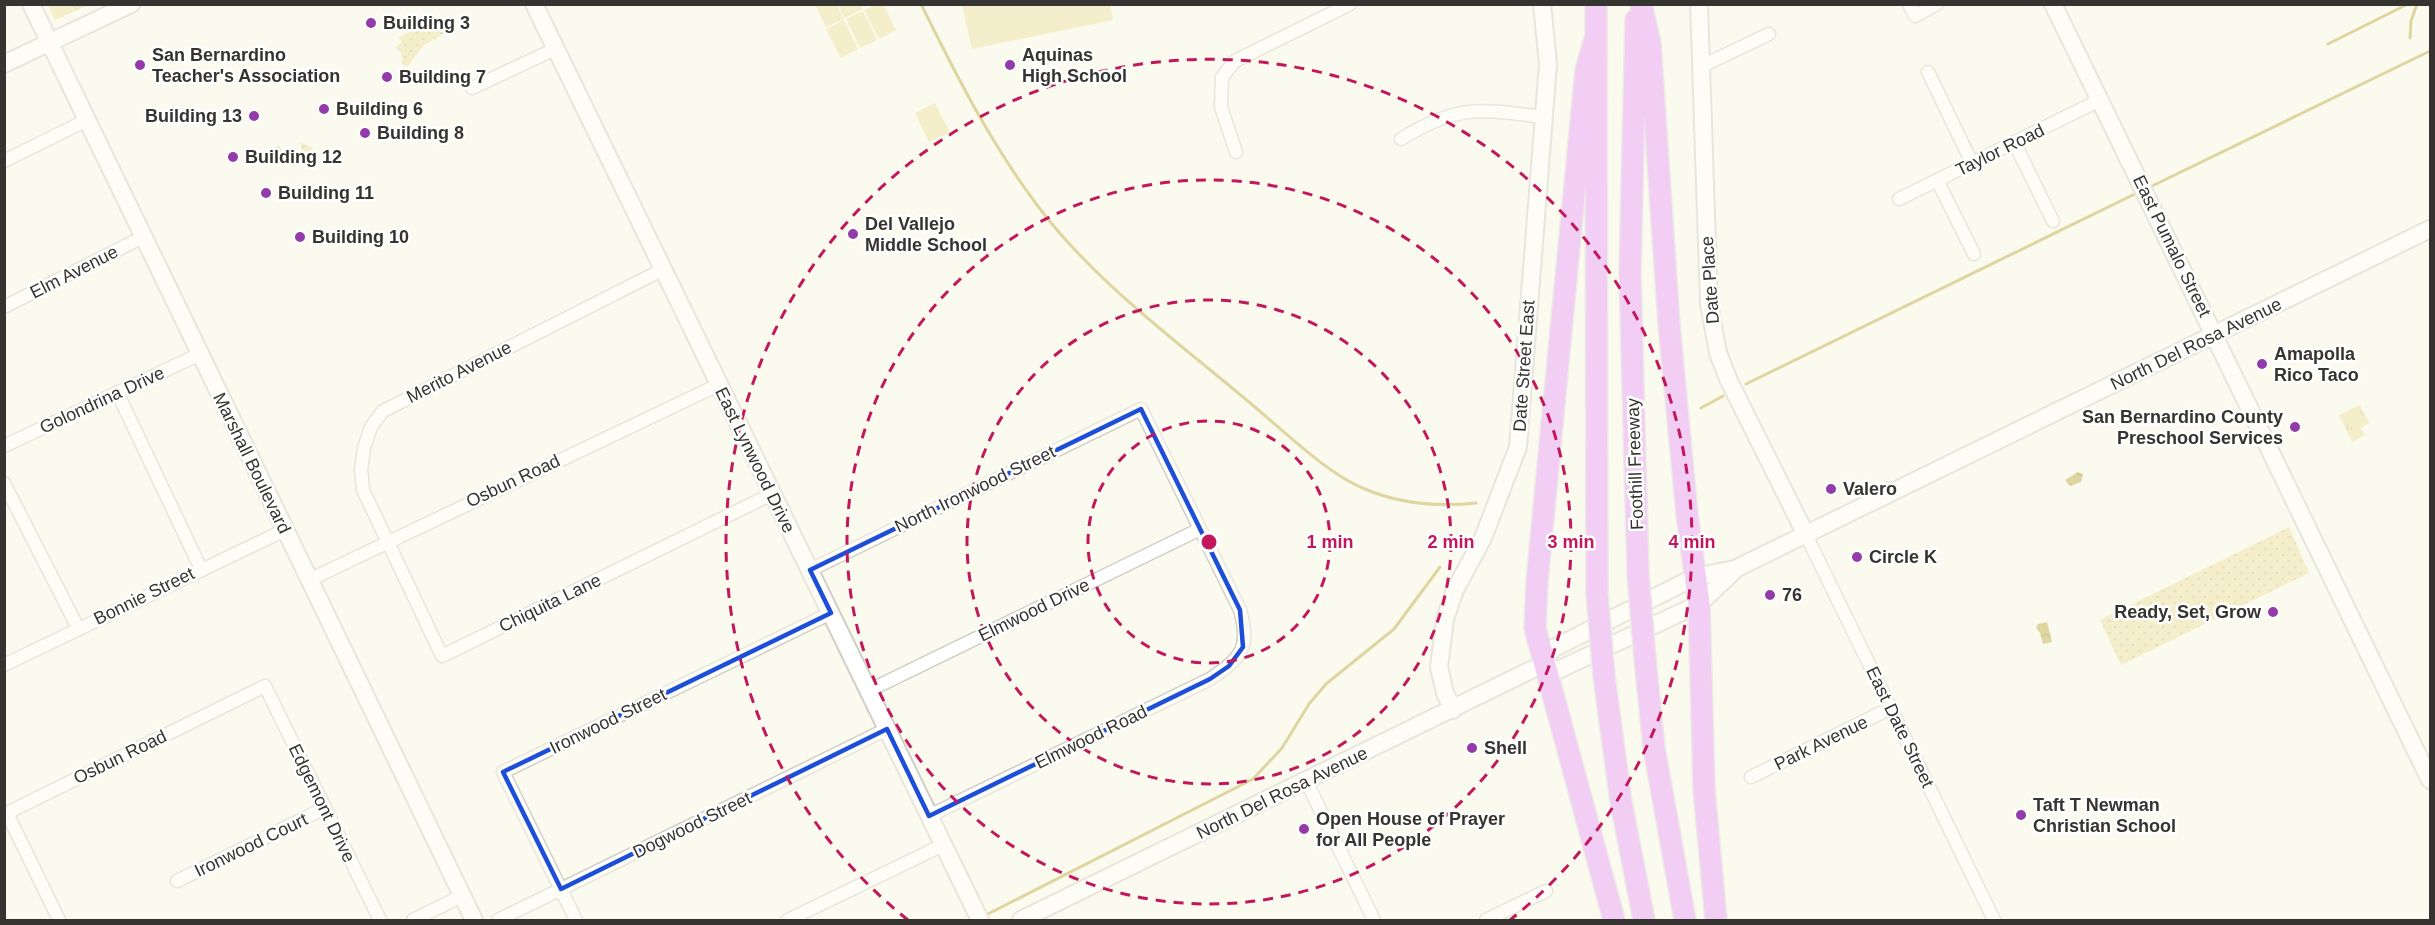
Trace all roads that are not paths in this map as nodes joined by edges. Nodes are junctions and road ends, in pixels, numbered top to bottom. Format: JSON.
{"nodes":[{"id":1,"x":31,"y":4,"type":"edge"},
{"id":2,"x":131,"y":4,"type":"edge"},
{"id":3,"x":534,"y":4,"type":"edge"},
{"id":4,"x":1350,"y":4,"type":"edge"},
{"id":5,"x":1542,"y":4,"type":"edge"},
{"id":6,"x":1596,"y":4,"type":"edge"},
{"id":7,"x":1636,"y":4,"type":"edge"},
{"id":8,"x":1641,"y":4,"type":"edge"},
{"id":9,"x":1699,"y":4,"type":"edge"},
{"id":10,"x":1937,"y":4,"type":"edge"},
{"id":11,"x":2053,"y":4,"type":"edge"},
{"id":12,"x":1912,"y":10,"type":"edge"},
{"id":13,"x":1769,"y":34,"type":"dead end"},
{"id":14,"x":1596,"y":36,"type":"junction"},
{"id":15,"x":49,"y":43,"type":"junction"},
{"id":16,"x":555,"y":49,"type":"junction"},
{"id":17,"x":4,"y":64,"type":"edge"},
{"id":18,"x":1700,"y":67,"type":"junction"},
{"id":19,"x":1928,"y":72,"type":"dead end"},
{"id":20,"x":472,"y":88,"type":"dead end"},
{"id":21,"x":2100,"y":100,"type":"junction"},
{"id":22,"x":1544,"y":117,"type":"junction"},
{"id":23,"x":87,"y":120,"type":"junction"},
{"id":24,"x":1401,"y":139,"type":"dead end"},
{"id":25,"x":2014,"y":142,"type":"junction"},
{"id":26,"x":1236,"y":152,"type":"dead end"},
{"id":27,"x":4,"y":161,"type":"edge"},
{"id":28,"x":1972,"y":163,"type":"junction"},
{"id":29,"x":1937,"y":180,"type":"junction"},
{"id":30,"x":1899,"y":199,"type":"dead end"},
{"id":31,"x":2053,"y":221,"type":"dead end"},
{"id":32,"x":2430,"y":229,"type":"edge"},
{"id":33,"x":143,"y":237,"type":"junction"},
{"id":34,"x":1974,"y":254,"type":"dead end"},
{"id":35,"x":662,"y":270,"type":"junction"},
{"id":36,"x":4,"y":307,"type":"edge"},
{"id":37,"x":2215,"y":335,"type":"junction"},
{"id":38,"x":200,"y":354,"type":"junction"},
{"id":39,"x":718,"y":385,"type":"junction"},
{"id":40,"x":117,"y":392,"type":"junction"},
{"id":41,"x":4,"y":446,"type":"edge"},
{"id":42,"x":4,"y":483,"type":"edge"},
{"id":43,"x":772,"y":494,"type":"junction"},
{"id":44,"x":1200,"y":529,"type":"junction"},
{"id":45,"x":285,"y":530,"type":"junction"},
{"id":46,"x":1806,"y":535,"type":"junction"},
{"id":47,"x":386,"y":542,"type":"junction"},
{"id":48,"x":201,"y":569,"type":"junction"},
{"id":49,"x":1736,"y":569,"type":"junction"},
{"id":50,"x":810,"y":570,"type":"junction"},
{"id":51,"x":1695,"y":577,"type":"junction"},
{"id":52,"x":309,"y":580,"type":"junction"},
{"id":53,"x":1699,"y":604,"type":"junction"},
{"id":54,"x":831,"y":613,"type":"junction"},
{"id":55,"x":78,"y":628,"type":"junction"},
{"id":56,"x":1543,"y":664,"type":"junction"},
{"id":57,"x":4,"y":665,"type":"edge"},
{"id":58,"x":265,"y":686,"type":"joint"},
{"id":59,"x":868,"y":691,"type":"junction"},
{"id":60,"x":1891,"y":708,"type":"junction"},
{"id":61,"x":1452,"y":710,"type":"junction"},
{"id":62,"x":887,"y":729,"type":"junction"},
{"id":63,"x":1751,"y":777,"type":"dead end"},
{"id":64,"x":2430,"y":780,"type":"edge"},
{"id":65,"x":1306,"y":781,"type":"junction"},
{"id":66,"x":325,"y":808,"type":"junction"},
{"id":67,"x":929,"y":816,"type":"junction"},
{"id":68,"x":943,"y":845,"type":"junction"},
{"id":69,"x":177,"y":881,"type":"dead end"},
{"id":70,"x":561,"y":889,"type":"junction"},
{"id":71,"x":1546,"y":891,"type":"dead end"},
{"id":72,"x":462,"y":896,"type":"junction"},
{"id":73,"x":978,"y":918,"type":"edge"},
{"id":74,"x":59,"y":921,"type":"edge"},
{"id":75,"x":380,"y":921,"type":"edge"},
{"id":76,"x":413,"y":921,"type":"edge"},
{"id":77,"x":474,"y":921,"type":"edge"},
{"id":78,"x":498,"y":921,"type":"edge"},
{"id":79,"x":576,"y":921,"type":"edge"},
{"id":80,"x":788,"y":921,"type":"edge"},
{"id":81,"x":1021,"y":921,"type":"edge"},
{"id":82,"x":1374,"y":921,"type":"edge"},
{"id":83,"x":1486,"y":921,"type":"edge"},
{"id":84,"x":1614,"y":921,"type":"edge"},
{"id":85,"x":1644,"y":921,"type":"edge"},
{"id":86,"x":1685,"y":921,"type":"edge"},
{"id":87,"x":1716,"y":921,"type":"edge"},
{"id":88,"x":1994,"y":921,"type":"edge"}],
"edges":[{"from":1,"to":15,"type":"street","name":"Marshall Boulevard"},
{"from":2,"to":15,"type":"street"},
{"from":3,"to":16,"type":"street","name":"East Lynwood Drive"},
{"from":4,"to":26,"type":"street"},
{"from":5,"to":22,"type":"street","name":"Date Street East"},
{"from":6,"to":14,"type":"highway","name":"Foothill Freeway"},
{"from":7,"to":86,"type":"highway","name":"Foothill Freeway","bridge":true},
{"from":8,"to":51,"type":"highway"},
{"from":9,"to":18,"type":"street","name":"Date Place"},
{"from":10,"to":12,"type":"street"},
{"from":11,"to":21,"type":"street","name":"East Pumalo Street"},
{"from":13,"to":18,"type":"street"},
{"from":14,"to":56,"type":"highway"},
{"from":14,"to":85,"type":"highway","name":"Foothill Freeway","bridge":true},
{"from":15,"to":17,"type":"street"},
{"from":15,"to":23,"type":"street","name":"Marshall Boulevard"},
{"from":16,"to":20,"type":"street"},
{"from":16,"to":35,"type":"street","name":"East Lynwood Drive"},
{"from":18,"to":46,"type":"street","name":"Date Place"},
{"from":19,"to":28,"type":"street"},
{"from":21,"to":25,"type":"street","name":"Taylor Road"},
{"from":21,"to":37,"type":"street","name":"East Pumalo Street"},
{"from":22,"to":24,"type":"street"},
{"from":22,"to":61,"type":"street","name":"Date Street East"},
{"from":23,"to":27,"type":"street"},
{"from":23,"to":33,"type":"street","name":"Marshall Boulevard"},
{"from":25,"to":28,"type":"street","name":"Taylor Road"},
{"from":25,"to":31,"type":"street"},
{"from":28,"to":29,"type":"street","name":"Taylor Road"},
{"from":29,"to":30,"type":"street","name":"Taylor Road"},
{"from":29,"to":34,"type":"street"},
{"from":32,"to":37,"type":"street","name":"North Del Rosa Avenue"},
{"from":33,"to":36,"type":"street","name":"Elm Avenue"},
{"from":33,"to":38,"type":"street","name":"Marshall Boulevard"},
{"from":35,"to":39,"type":"street","name":"East Lynwood Drive"},
{"from":35,"to":47,"type":"street","name":"Merito Avenue"},
{"from":37,"to":46,"type":"street","name":"North Del Rosa Avenue"},
{"from":37,"to":64,"type":"street","name":"East Pumalo Street"},
{"from":38,"to":40,"type":"street","name":"Golondrina Drive"},
{"from":38,"to":45,"type":"street","name":"Marshall Boulevard"},
{"from":39,"to":43,"type":"street","name":"East Lynwood Drive"},
{"from":39,"to":47,"type":"street","name":"Osbun Road"},
{"from":40,"to":41,"type":"street","name":"Golondrina Drive"},
{"from":40,"to":48,"type":"street"},
{"from":42,"to":55,"type":"street"},
{"from":43,"to":47,"type":"street","name":"Chiquita Lane"},
{"from":43,"to":50,"type":"street","name":"East Lynwood Drive"},
{"from":44,"to":50,"type":"street","name":"North Ironwood Street"},
{"from":44,"to":59,"type":"street","name":"Elmwood Drive"},
{"from":44,"to":67,"type":"street","name":"Elmwood Road"},
{"from":45,"to":48,"type":"street","name":"Bonnie Street"},
{"from":45,"to":52,"type":"street","name":"Marshall Boulevard"},
{"from":46,"to":49,"type":"street","name":"North Del Rosa Avenue"},
{"from":46,"to":60,"type":"street","name":"East Date Street"},
{"from":47,"to":52,"type":"street","name":"Osbun Road"},
{"from":48,"to":55,"type":"street","name":"Bonnie Street"},
{"from":49,"to":51,"type":"street","name":"North Del Rosa Avenue"},
{"from":49,"to":53,"type":"street","name":"North Del Rosa Avenue"},
{"from":50,"to":54,"type":"street","name":"East Lynwood Drive"},
{"from":51,"to":53,"type":"highway"},
{"from":51,"to":56,"type":"street","name":"North Del Rosa Avenue"},
{"from":52,"to":72,"type":"street","name":"Marshall Boulevard"},
{"from":53,"to":56,"type":"street","name":"North Del Rosa Avenue"},
{"from":53,"to":87,"type":"highway"},
{"from":54,"to":59,"type":"street","name":"East Lynwood Drive"},
{"from":54,"to":70,"type":"street","name":"Ironwood Street"},
{"from":55,"to":57,"type":"street","name":"Bonnie Street"},
{"from":56,"to":61,"type":"street","name":"North Del Rosa Avenue"},
{"from":56,"to":84,"type":"highway"},
{"from":58,"to":66,"type":"street","name":"Edgemont Drive"},
{"from":58,"to":74,"type":"street","name":"Osbun Road"},
{"from":59,"to":62,"type":"street","name":"East Lynwood Drive"},
{"from":60,"to":63,"type":"street","name":"Park Avenue"},
{"from":60,"to":88,"type":"street","name":"East Date Street"},
{"from":61,"to":65,"type":"street","name":"North Del Rosa Avenue"},
{"from":62,"to":67,"type":"street","name":"East Lynwood Drive"},
{"from":62,"to":70,"type":"street","name":"Dogwood Street"},
{"from":65,"to":81,"type":"street","name":"North Del Rosa Avenue"},
{"from":65,"to":82,"type":"street"},
{"from":66,"to":69,"type":"street","name":"Ironwood Court"},
{"from":66,"to":75,"type":"street","name":"Edgemont Drive"},
{"from":67,"to":68,"type":"street","name":"East Lynwood Drive"},
{"from":68,"to":73,"type":"street","name":"East Lynwood Drive"},
{"from":68,"to":80,"type":"street"},
{"from":70,"to":78,"type":"street","name":"Dogwood Street"},
{"from":70,"to":79,"type":"street"},
{"from":71,"to":83,"type":"street"},
{"from":72,"to":76,"type":"street"},
{"from":72,"to":77,"type":"street","name":"Marshall Boulevard"}]}
